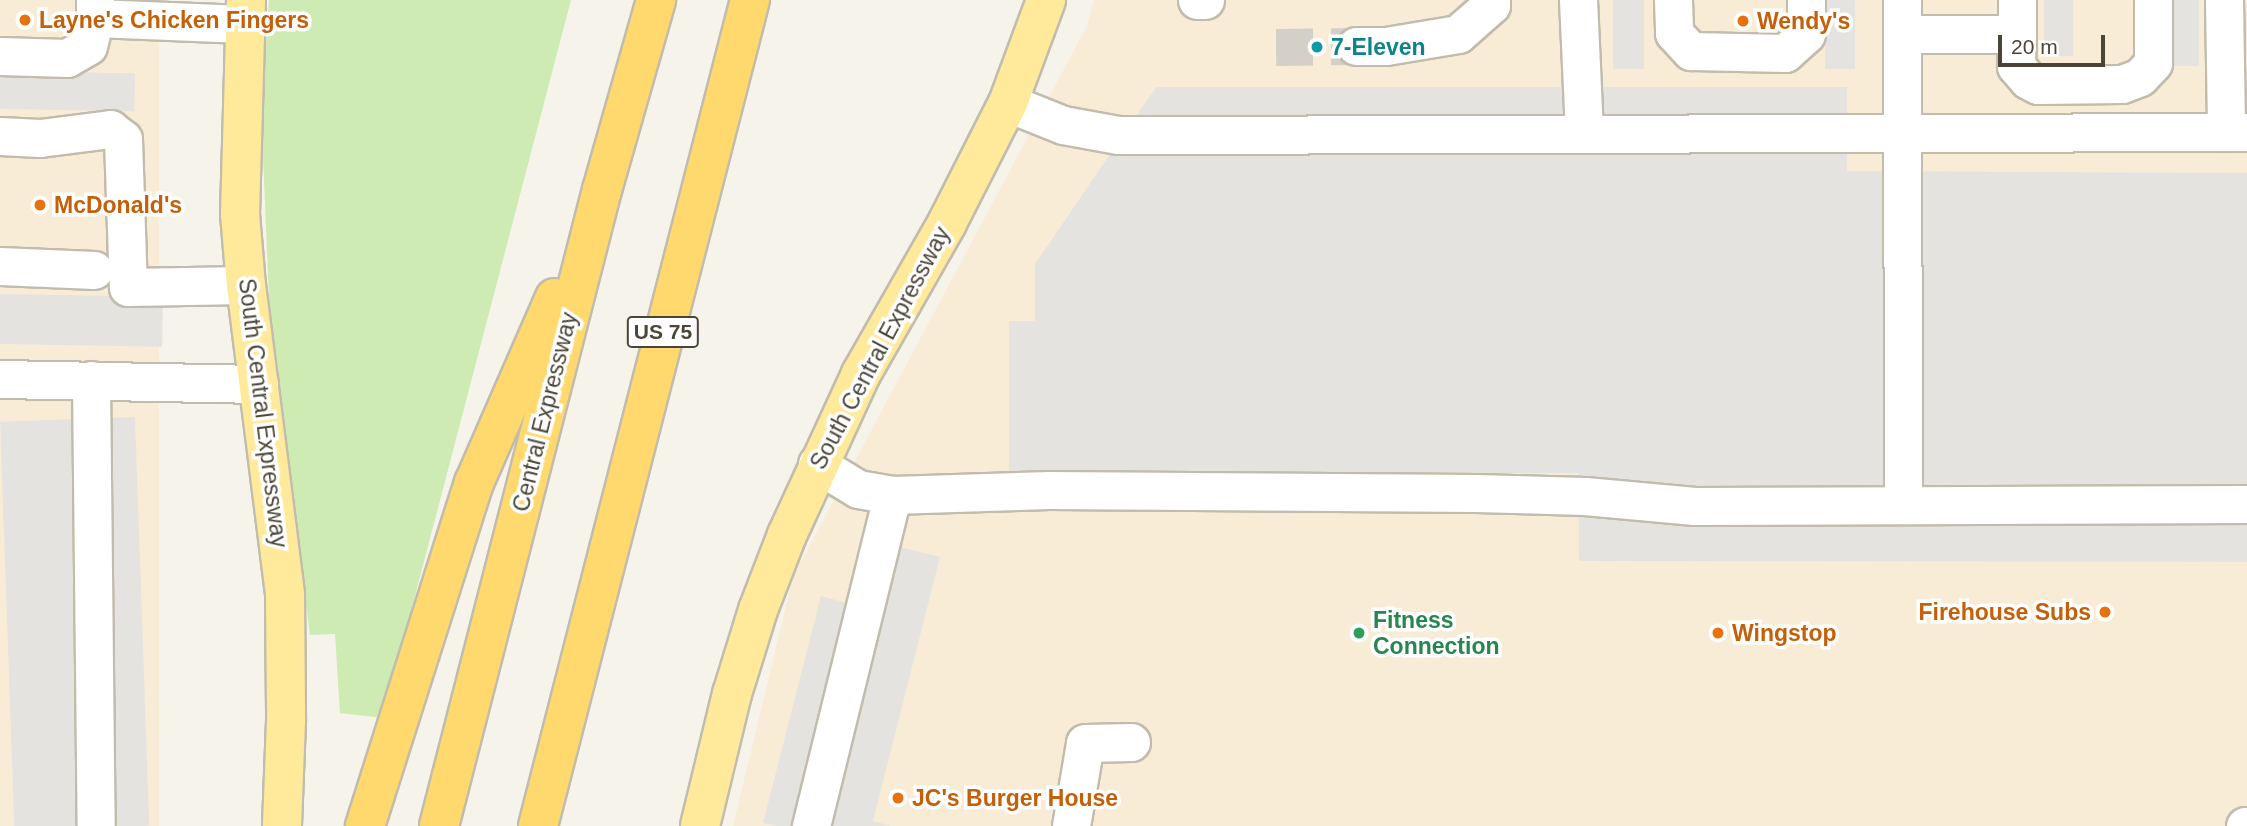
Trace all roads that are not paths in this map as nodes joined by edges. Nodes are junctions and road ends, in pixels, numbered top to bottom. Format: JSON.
{"nodes":[{"id":1,"x":656,"y":0,"type":"edge"},
{"id":2,"x":750,"y":0,"type":"edge"},
{"id":3,"x":1046,"y":0,"type":"edge"},
{"id":4,"x":1197,"y":0,"type":"edge"},
{"id":5,"x":1205,"y":0,"type":"edge"},
{"id":6,"x":1491,"y":0,"type":"edge"},
{"id":7,"x":1578,"y":0,"type":"edge"},
{"id":8,"x":1673,"y":0,"type":"edge"},
{"id":9,"x":1806,"y":0,"type":"edge"},
{"id":10,"x":2153,"y":0,"type":"edge"},
{"id":11,"x":2224,"y":0,"type":"edge"},
{"id":12,"x":95,"y":9,"type":"edge"},
{"id":13,"x":245,"y":12,"type":"edge"},
{"id":14,"x":1902,"y":17,"type":"edge"},
{"id":15,"x":2017,"y":17,"type":"edge"},
{"id":16,"x":1356,"y":46,"type":"tunnel mouth"},
{"id":17,"x":0,"y":56,"type":"edge"},
{"id":18,"x":1008,"y":103,"type":"junction"},
{"id":19,"x":2236,"y":132,"type":"edge"},
{"id":20,"x":1902,"y":133,"type":"junction"},
{"id":21,"x":1584,"y":134,"type":"junction"},
{"id":22,"x":0,"y":136,"type":"edge"},
{"id":23,"x":602,"y":190,"type":"junction"},
{"id":24,"x":0,"y":267,"type":"edge"},
{"id":25,"x":94,"y":270,"type":"dead end"},
{"id":26,"x":246,"y":285,"type":"junction"},
{"id":27,"x":0,"y":379,"type":"edge"},
{"id":28,"x":91,"y":380,"type":"junction"},
{"id":29,"x":258,"y":384,"type":"junction"},
{"id":30,"x":817,"y":464,"type":"junction"},
{"id":31,"x":892,"y":495,"type":"junction"},
{"id":32,"x":2247,"y":504,"type":"edge"},
{"id":33,"x":1903,"y":505,"type":"junction"},
{"id":34,"x":1131,"y":742,"type":"dead end"},
{"id":35,"x":705,"y":825,"type":"edge"},
{"id":36,"x":96,"y":826,"type":"edge"},
{"id":37,"x":282,"y":826,"type":"edge"},
{"id":38,"x":365,"y":826,"type":"edge"},
{"id":39,"x":439,"y":826,"type":"edge"},
{"id":40,"x":538,"y":826,"type":"edge"},
{"id":41,"x":811,"y":826,"type":"edge"},
{"id":42,"x":1072,"y":826,"type":"edge"}],
"edges":[{"from":1,"to":23,"type":"highway","name":"Central Expressway"},
{"from":2,"to":40,"type":"highway","number":"US 75"},
{"from":3,"to":18,"type":"main road","name":"South Central Expressway"},
{"from":4,"to":5,"type":"lane"},
{"from":6,"to":16,"type":"lane"},
{"from":7,"to":21,"type":"lane"},
{"from":8,"to":9,"type":"lane"},
{"from":10,"to":15,"type":"lane"},
{"from":11,"to":19,"type":"lane"},
{"from":12,"to":13,"type":"lane"},
{"from":12,"to":17,"type":"lane"},
{"from":13,"to":26,"type":"main road","name":"South Central Expressway"},
{"from":14,"to":15,"type":"lane"},
{"from":14,"to":20,"type":"lane"},
{"from":18,"to":21,"type":"lane"},
{"from":18,"to":30,"type":"main road","name":"South Central Expressway"},
{"from":19,"to":20,"type":"lane"},
{"from":20,"to":21,"type":"lane"},
{"from":20,"to":33,"type":"lane"},
{"from":22,"to":26,"type":"lane"},
{"from":23,"to":38,"type":"highway"},
{"from":23,"to":39,"type":"highway","name":"Central Expressway"},
{"from":24,"to":25,"type":"lane"},
{"from":26,"to":29,"type":"main road","name":"South Central Expressway"},
{"from":27,"to":28,"type":"lane"},
{"from":28,"to":29,"type":"lane"},
{"from":28,"to":36,"type":"lane"},
{"from":29,"to":37,"type":"main road","name":"South Central Expressway"},
{"from":30,"to":31,"type":"lane"},
{"from":30,"to":35,"type":"main road","name":"South Central Expressway"},
{"from":31,"to":33,"type":"lane"},
{"from":31,"to":41,"type":"lane"},
{"from":32,"to":33,"type":"lane"},
{"from":34,"to":42,"type":"lane"}]}
